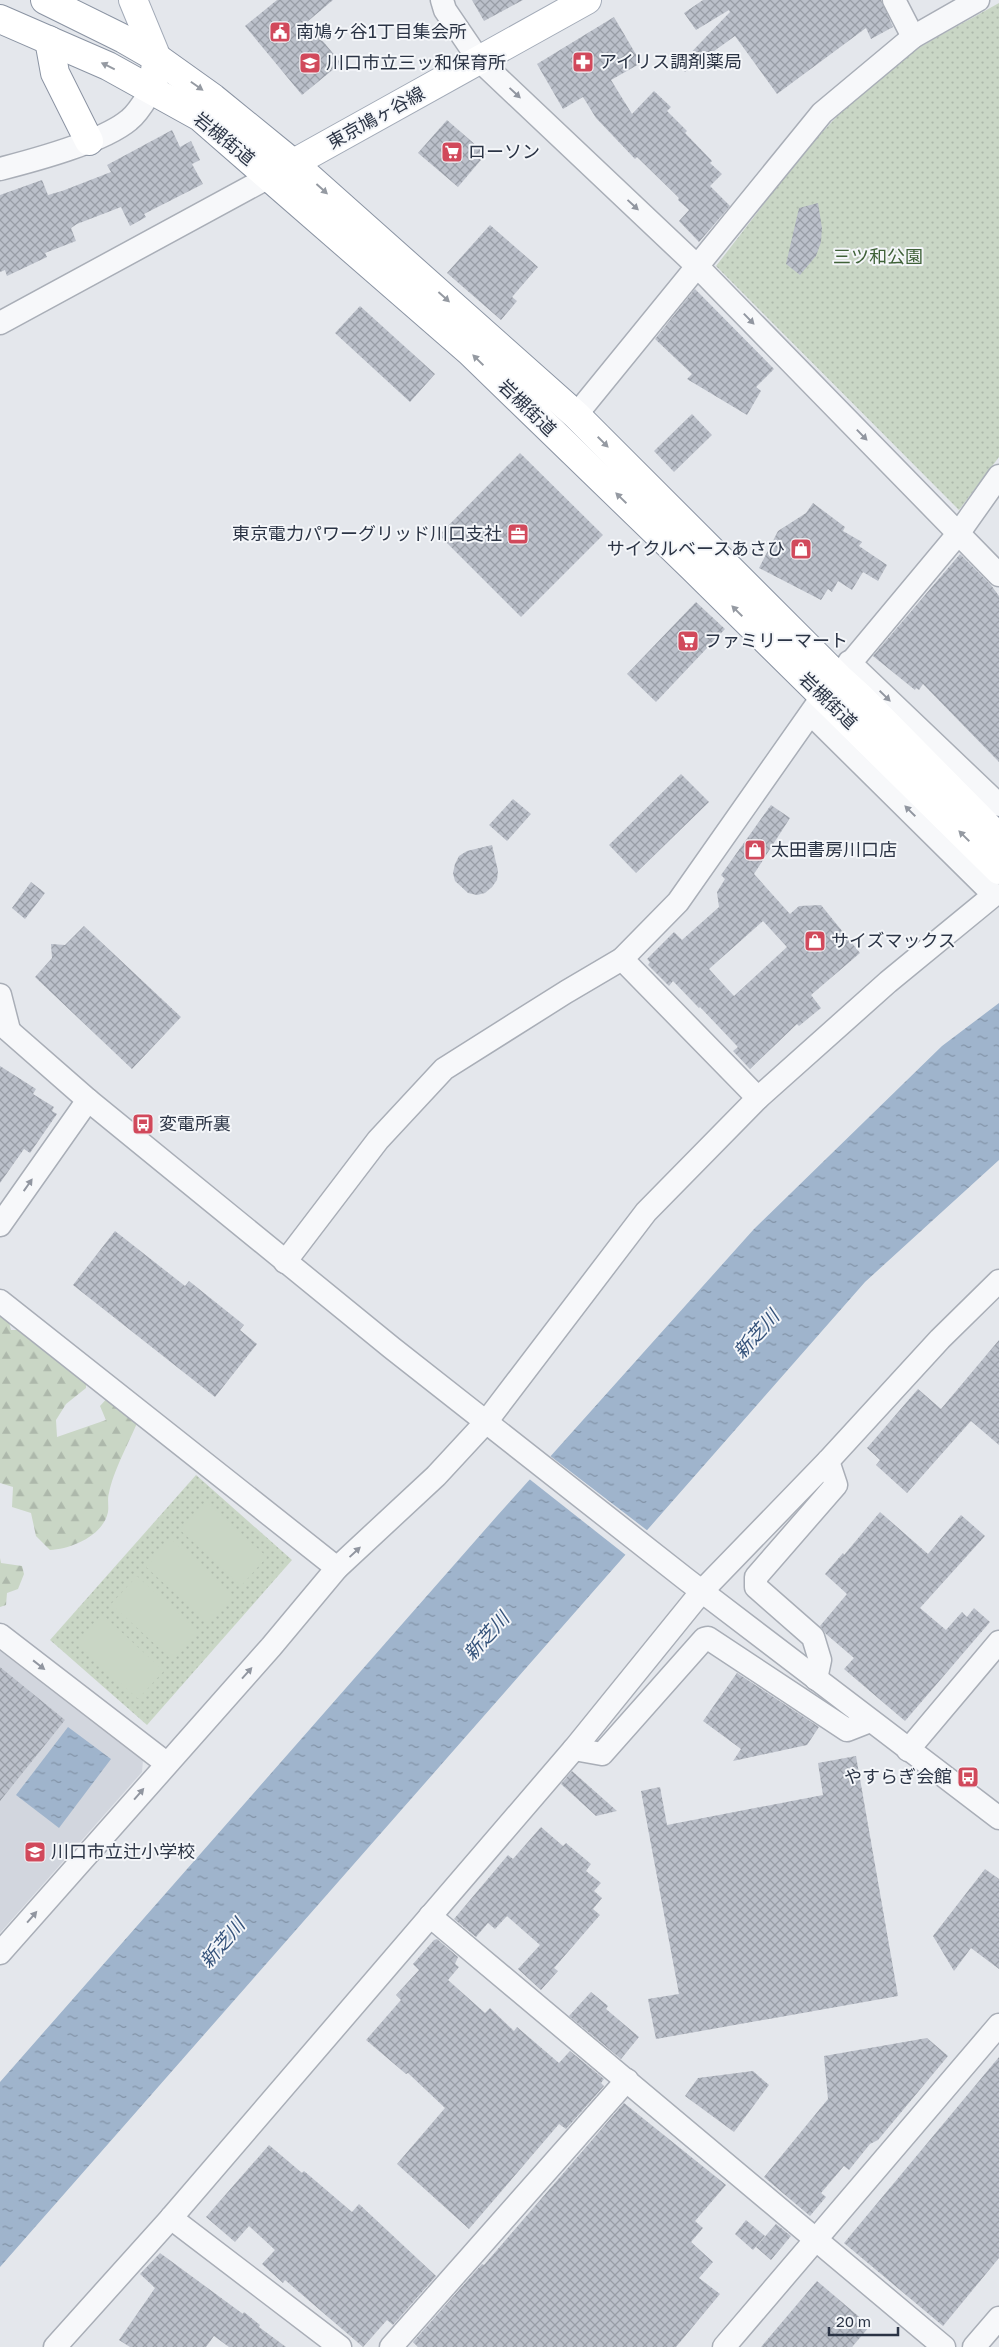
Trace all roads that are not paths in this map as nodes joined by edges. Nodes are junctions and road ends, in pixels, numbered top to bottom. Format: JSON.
{"nodes":[{"id":1,"x":45,"y":0,"type":"edge"},
{"id":2,"x":132,"y":0,"type":"edge"},
{"id":3,"x":442,"y":0,"type":"edge"},
{"id":4,"x":587,"y":0,"type":"edge"},
{"id":5,"x":894,"y":0,"type":"edge"},
{"id":6,"x":978,"y":0,"type":"edge"},
{"id":7,"x":0,"y":19,"type":"edge"},
{"id":8,"x":913,"y":38,"type":"junction"},
{"id":9,"x":49,"y":40,"type":"junction"},
{"id":10,"x":157,"y":58,"type":"junction"},
{"id":11,"x":479,"y":60,"type":"junction"},
{"id":12,"x":152,"y":89,"type":"junction"},
{"id":13,"x":89,"y":141,"type":"junction"},
{"id":14,"x":294,"y":164,"type":"junction"},
{"id":15,"x":0,"y":169,"type":"edge"},
{"id":16,"x":269,"y":177,"type":"junction"},
{"id":17,"x":698,"y":266,"type":"junction"},
{"id":18,"x":0,"y":323,"type":"edge"},
{"id":19,"x":576,"y":415,"type":"junction"},
{"id":20,"x":999,"y":476,"type":"edge"},
{"id":21,"x":958,"y":534,"type":"junction"},
{"id":22,"x":999,"y":575,"type":"edge"},
{"id":23,"x":830,"y":687,"type":"junction"},
{"id":24,"x":999,"y":805,"type":"edge"},
{"id":25,"x":999,"y":838,"type":"edge"},
{"id":26,"x":999,"y":870,"type":"edge"},
{"id":27,"x":622,"y":959,"type":"junction"},
{"id":28,"x":0,"y":995,"type":"edge"},
{"id":29,"x":4,"y":1026,"type":"edge"},
{"id":30,"x":758,"y":1098,"type":"junction"},
{"id":31,"x":88,"y":1100,"type":"junction"},
{"id":32,"x":0,"y":1225,"type":"edge"},
{"id":33,"x":285,"y":1262,"type":"junction"},
{"id":34,"x":996,"y":1289,"type":"edge"},
{"id":35,"x":0,"y":1301,"type":"edge"},
{"id":36,"x":492,"y":1426,"type":"junction"},
{"id":37,"x":828,"y":1461,"type":"junction"},
{"id":38,"x":337,"y":1568,"type":"junction"},
{"id":39,"x":694,"y":1585,"type":"junction"},
{"id":40,"x":0,"y":1635,"type":"edge"},
{"id":41,"x":999,"y":1642,"type":"edge"},
{"id":42,"x":816,"y":1679,"type":"junction"},
{"id":43,"x":870,"y":1721,"type":"junction"},
{"id":44,"x":574,"y":1749,"type":"junction"},
{"id":45,"x":908,"y":1750,"type":"junction"},
{"id":46,"x":166,"y":1763,"type":"junction"},
{"id":47,"x":999,"y":1818,"type":"edge"},
{"id":48,"x":430,"y":1916,"type":"junction"},
{"id":49,"x":0,"y":1953,"type":"edge"},
{"id":50,"x":999,"y":2025,"type":"edge"},
{"id":51,"x":627,"y":2080,"type":"junction"},
{"id":52,"x":171,"y":2218,"type":"junction"},
{"id":53,"x":817,"y":2238,"type":"junction"},
{"id":54,"x":999,"y":2318,"type":"edge"},
{"id":55,"x":55,"y":2347,"type":"edge"},
{"id":56,"x":340,"y":2347,"type":"edge"},
{"id":57,"x":391,"y":2347,"type":"edge"},
{"id":58,"x":724,"y":2347,"type":"edge"},
{"id":59,"x":944,"y":2347,"type":"edge"},
{"id":60,"x":974,"y":2347,"type":"edge"}],
"edges":[{"from":1,"to":10,"type":"main road","name":"岩槻街道"},
{"from":2,"to":10,"type":"main road"},
{"from":3,"to":11,"type":"street"},
{"from":4,"to":11,"type":"main road","name":"東京鳩ヶ谷線"},
{"from":5,"to":8,"type":"street"},
{"from":6,"to":8,"type":"street"},
{"from":7,"to":9,"type":"main road","name":"岩槻街道"},
{"from":8,"to":17,"type":"street"},
{"from":12,"to":9,"type":"main road","name":"岩槻街道","one_way":true},
{"from":9,"to":13,"type":"main road"},
{"from":10,"to":12,"type":"main road"},
{"from":10,"to":14,"type":"main road","name":"岩槻街道","one_way":true},
{"from":11,"to":14,"type":"main road","name":"東京鳩ヶ谷線"},
{"from":11,"to":17,"type":"street","one_way":true},
{"from":12,"to":13,"type":"street"},
{"from":12,"to":16,"type":"main road","name":"岩槻街道"},
{"from":13,"to":15,"type":"street"},
{"from":14,"to":16,"type":"main road","name":"東京鳩ヶ谷線"},
{"from":14,"to":19,"type":"main road","name":"岩槻街道","one_way":true},
{"from":16,"to":18,"type":"street"},
{"from":23,"to":16,"type":"main road","name":"岩槻街道","one_way":true},
{"from":17,"to":19,"type":"street"},
{"from":17,"to":21,"type":"street","one_way":true},
{"from":19,"to":23,"type":"main road","name":"岩槻街道","one_way":true},
{"from":20,"to":21,"type":"street"},
{"from":21,"to":22,"type":"street"},
{"from":21,"to":23,"type":"street"},
{"from":23,"to":24,"type":"street","one_way":true},
{"from":23,"to":25,"type":"main road","name":"岩槻街道"},
{"from":26,"to":23,"type":"main road","name":"岩槻街道","one_way":true},
{"from":23,"to":27,"type":"street"},
{"from":30,"to":23,"type":"street","one_way":true},
{"from":27,"to":30,"type":"street"},
{"from":27,"to":33,"type":"street"},
{"from":28,"to":29,"type":"street"},
{"from":29,"to":31,"type":"street"},
{"from":30,"to":36,"type":"street"},
{"from":32,"to":31,"type":"street","one_way":true},
{"from":31,"to":33,"type":"street"},
{"from":33,"to":36,"type":"street"},
{"from":34,"to":37,"type":"street"},
{"from":35,"to":38,"type":"street"},
{"from":38,"to":36,"type":"street","one_way":true},
{"from":36,"to":39,"type":"street"},
{"from":37,"to":39,"type":"street"},
{"from":37,"to":42,"type":"street"},
{"from":46,"to":38,"type":"street","one_way":true},
{"from":39,"to":42,"type":"street"},
{"from":39,"to":44,"type":"street"},
{"from":40,"to":46,"type":"street","one_way":true},
{"from":41,"to":45,"type":"street"},
{"from":42,"to":43,"type":"street"},
{"from":43,"to":44,"type":"street"},
{"from":43,"to":45,"type":"street"},
{"from":44,"to":48,"type":"street"},
{"from":45,"to":47,"type":"street"},
{"from":49,"to":46,"type":"street","one_way":true},
{"from":48,"to":51,"type":"street"},
{"from":48,"to":52,"type":"street"},
{"from":50,"to":53,"type":"street"},
{"from":51,"to":53,"type":"street"},
{"from":51,"to":57,"type":"street"},
{"from":52,"to":55,"type":"street"},
{"from":52,"to":56,"type":"street"},
{"from":53,"to":58,"type":"street"},
{"from":53,"to":59,"type":"street"},
{"from":54,"to":60,"type":"street"}]}
